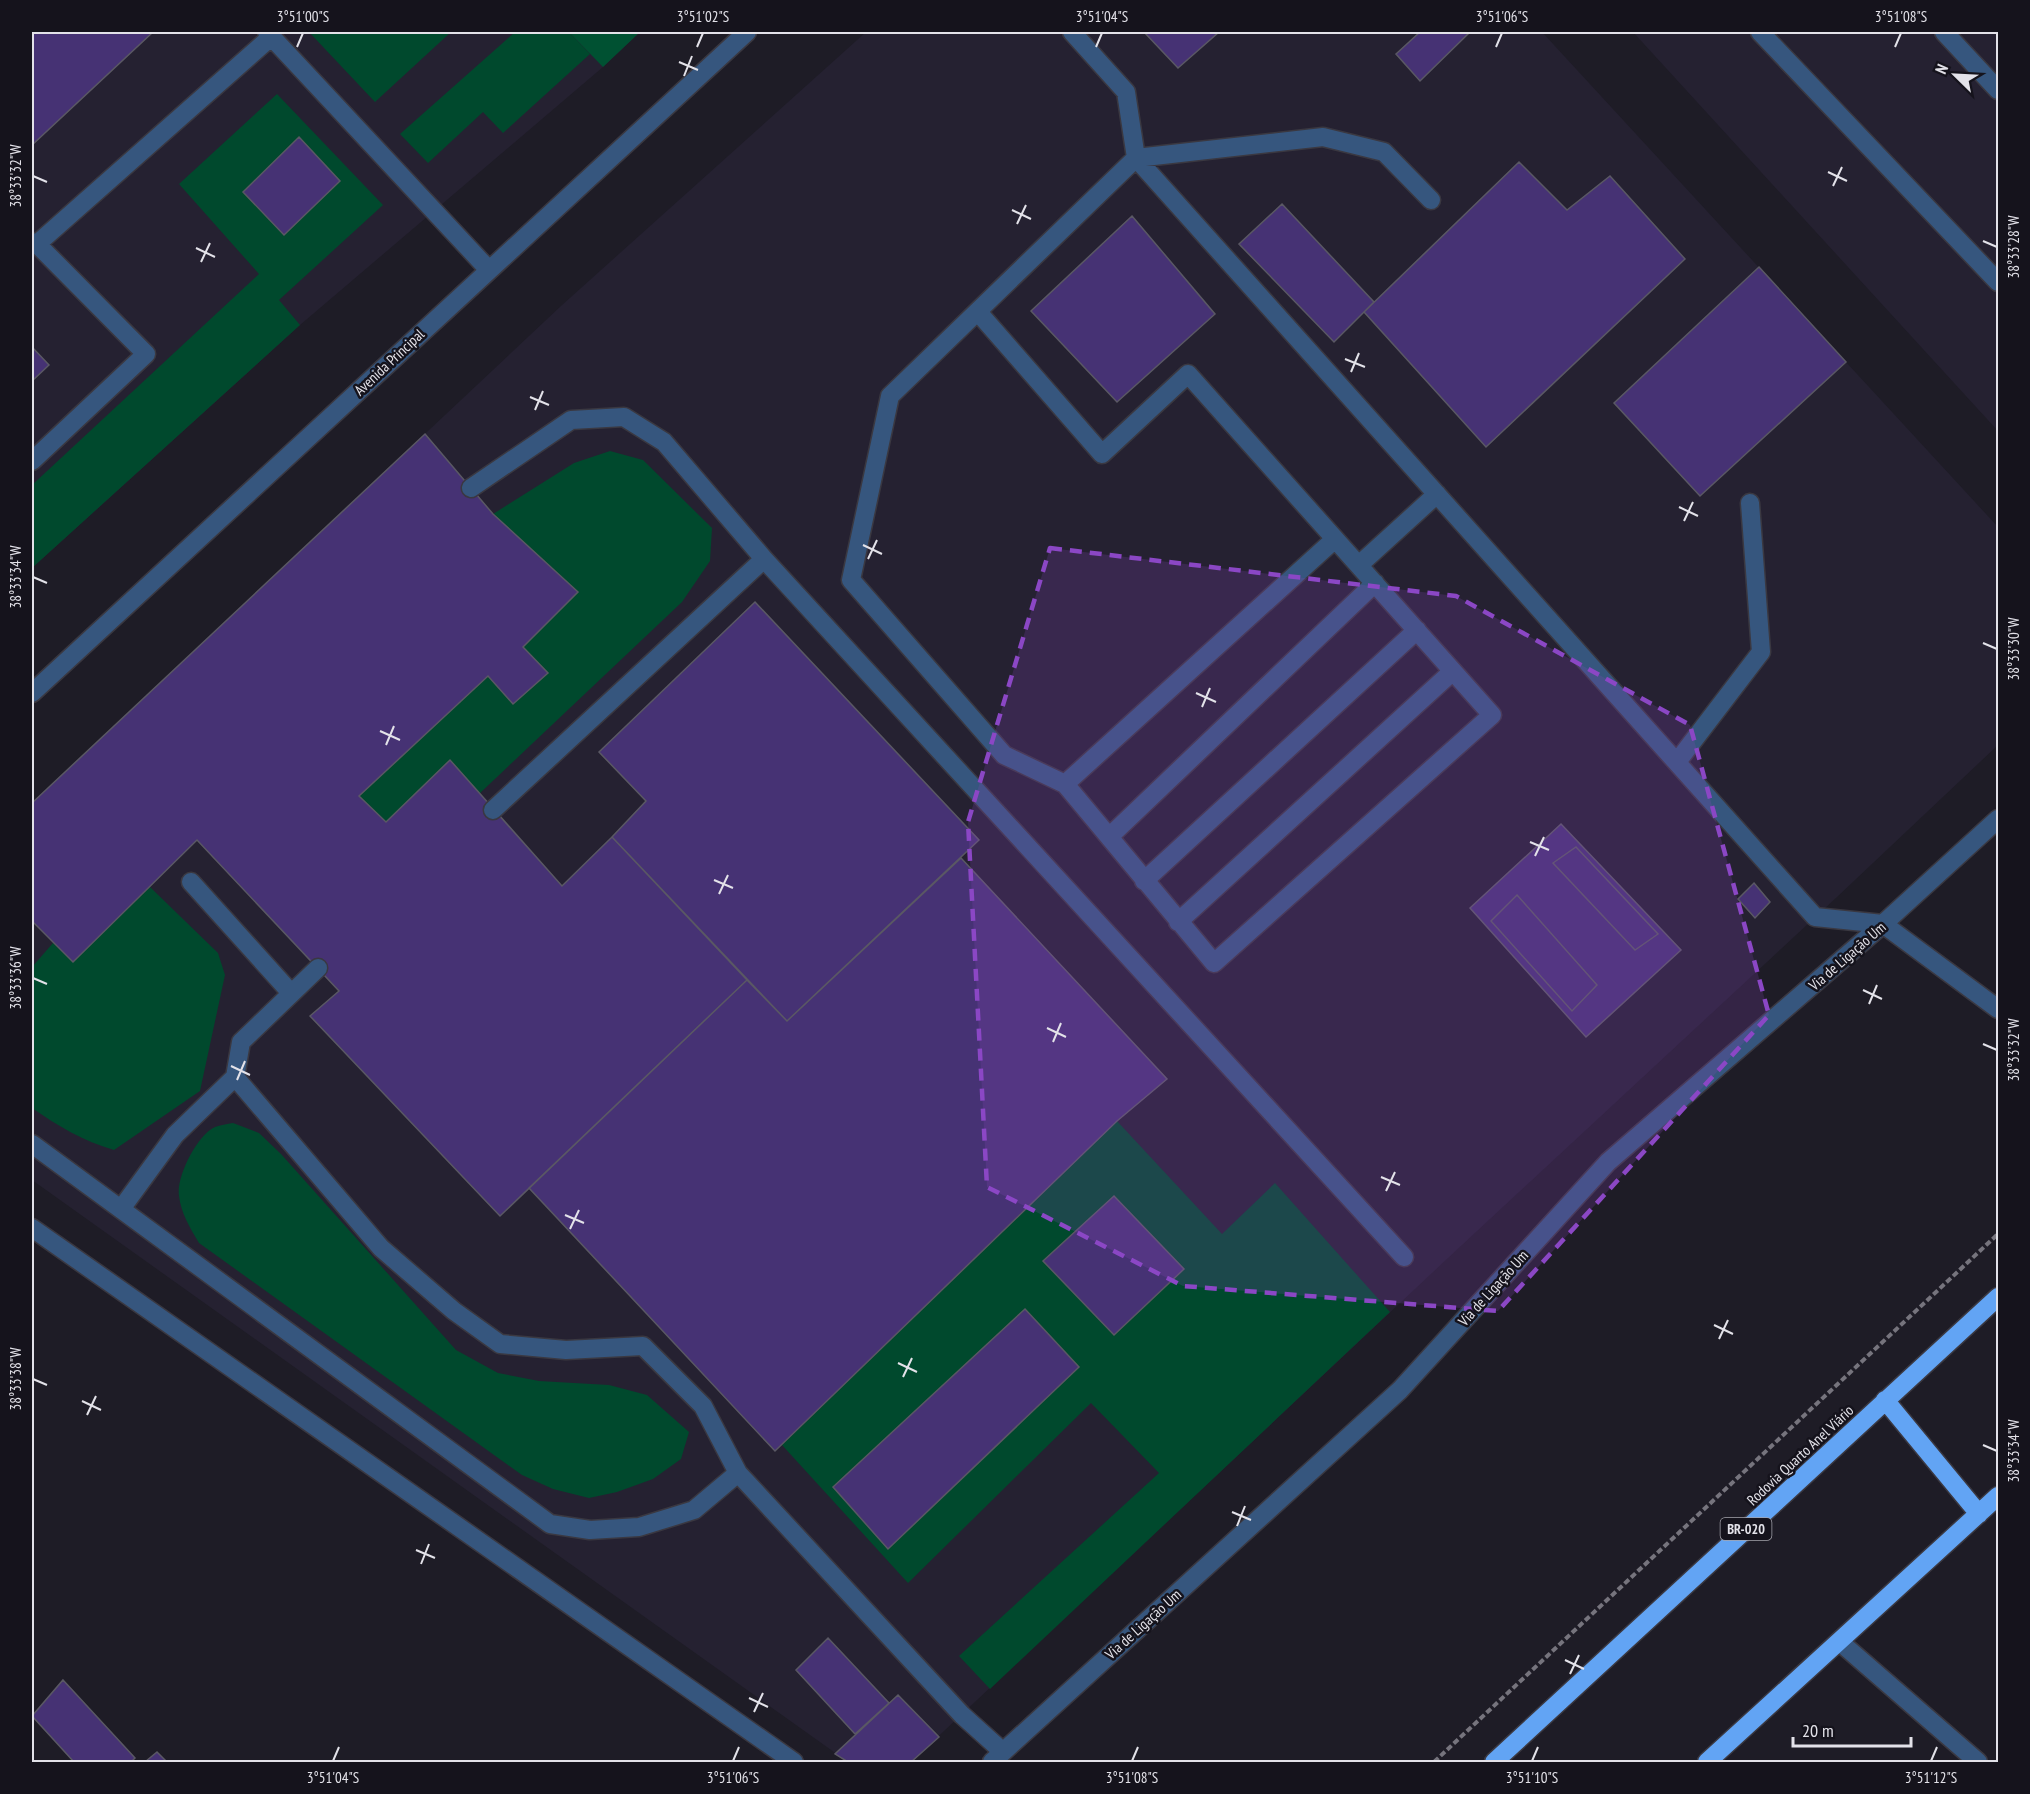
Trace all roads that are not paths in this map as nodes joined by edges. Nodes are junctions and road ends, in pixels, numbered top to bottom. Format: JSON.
{"nodes":[{"id":1,"x":747,"y":32,"type":"edge"},
{"id":2,"x":1072,"y":32,"type":"edge"},
{"id":3,"x":1760,"y":32,"type":"edge"},
{"id":4,"x":1944,"y":32,"type":"edge"},
{"id":5,"x":269,"y":34,"type":"edge"},
{"id":6,"x":1998,"y":90,"type":"edge"},
{"id":7,"x":1136,"y":158,"type":"junction"},
{"id":8,"x":1431,"y":200,"type":"dead end"},
{"id":9,"x":34,"y":243,"type":"edge"},
{"id":10,"x":489,"y":270,"type":"junction"},
{"id":11,"x":1998,"y":282,"type":"edge"},
{"id":12,"x":978,"y":312,"type":"junction"},
{"id":13,"x":32,"y":461,"type":"edge"},
{"id":14,"x":471,"y":488,"type":"dead end"},
{"id":15,"x":1437,"y":494,"type":"junction"},
{"id":16,"x":1750,"y":503,"type":"dead end"},
{"id":17,"x":1335,"y":539,"type":"junction"},
{"id":18,"x":764,"y":559,"type":"junction"},
{"id":19,"x":1359,"y":565,"type":"junction"},
{"id":20,"x":1375,"y":583,"type":"junction"},
{"id":21,"x":1417,"y":630,"type":"junction"},
{"id":22,"x":1453,"y":671,"type":"junction"},
{"id":23,"x":33,"y":689,"type":"edge"},
{"id":24,"x":1677,"y":762,"type":"junction"},
{"id":25,"x":1065,"y":784,"type":"junction"},
{"id":26,"x":493,"y":810,"type":"dead end"},
{"id":27,"x":1998,"y":819,"type":"edge"},
{"id":28,"x":1109,"y":837,"type":"junction"},
{"id":29,"x":1144,"y":880,"type":"junction"},
{"id":30,"x":191,"y":882,"type":"dead end"},
{"id":31,"x":1178,"y":922,"type":"junction"},
{"id":32,"x":1883,"y":924,"type":"junction"},
{"id":33,"x":318,"y":968,"type":"dead end"},
{"id":34,"x":291,"y":993,"type":"junction"},
{"id":35,"x":1998,"y":1009,"type":"edge"},
{"id":36,"x":235,"y":1077,"type":"junction"},
{"id":37,"x":32,"y":1144,"type":"edge"},
{"id":38,"x":121,"y":1209,"type":"junction"},
{"id":39,"x":32,"y":1228,"type":"edge"},
{"id":40,"x":1404,"y":1257,"type":"dead end"},
{"id":41,"x":1998,"y":1297,"type":"edge"},
{"id":42,"x":1885,"y":1400,"type":"junction"},
{"id":43,"x":738,"y":1473,"type":"junction"},
{"id":44,"x":1998,"y":1496,"type":"edge"},
{"id":45,"x":1979,"y":1514,"type":"junction"},
{"id":46,"x":1840,"y":1642,"type":"junction"},
{"id":47,"x":997,"y":1757,"type":"edge"},
{"id":48,"x":794,"y":1762,"type":"edge"},
{"id":49,"x":1494,"y":1762,"type":"edge"},
{"id":50,"x":1707,"y":1762,"type":"edge"},
{"id":51,"x":1978,"y":1762,"type":"edge"}],
"edges":[{"from":1,"to":10,"type":"street","name":"Avenida Principal"},
{"from":2,"to":7,"type":"street"},
{"from":3,"to":11,"type":"street"},
{"from":4,"to":6,"type":"street"},
{"from":5,"to":9,"type":"street"},
{"from":5,"to":10,"type":"street"},
{"from":7,"to":8,"type":"street"},
{"from":7,"to":12,"type":"street"},
{"from":7,"to":15,"type":"street"},
{"from":9,"to":13,"type":"street"},
{"from":10,"to":23,"type":"street","name":"Avenida Principal"},
{"from":12,"to":17,"type":"street"},
{"from":12,"to":25,"type":"street"},
{"from":14,"to":18,"type":"street"},
{"from":15,"to":19,"type":"street"},
{"from":15,"to":24,"type":"street"},
{"from":16,"to":24,"type":"street"},
{"from":17,"to":19,"type":"street"},
{"from":17,"to":25,"type":"street"},
{"from":18,"to":26,"type":"street"},
{"from":18,"to":40,"type":"street"},
{"from":19,"to":20,"type":"street"},
{"from":20,"to":21,"type":"street"},
{"from":20,"to":28,"type":"street"},
{"from":21,"to":22,"type":"street"},
{"from":21,"to":29,"type":"street"},
{"from":22,"to":31,"type":"street"},
{"from":22,"to":31,"type":"street"},
{"from":24,"to":32,"type":"street"},
{"from":25,"to":28,"type":"street"},
{"from":27,"to":32,"type":"street","name":"Via de Ligação Um"},
{"from":28,"to":29,"type":"street"},
{"from":29,"to":31,"type":"street"},
{"from":30,"to":34,"type":"street"},
{"from":32,"to":35,"type":"street"},
{"from":32,"to":47,"type":"street","name":"Via de Ligação Um"},
{"from":33,"to":34,"type":"street"},
{"from":34,"to":36,"type":"street"},
{"from":36,"to":38,"type":"street"},
{"from":36,"to":43,"type":"street"},
{"from":37,"to":38,"type":"street"},
{"from":38,"to":43,"type":"street"},
{"from":39,"to":48,"type":"street"},
{"from":41,"to":42,"type":"highway","name":"Rodovia Quarto Anel Viário","number":"BR-020"},
{"from":42,"to":45,"type":"highway"},
{"from":42,"to":49,"type":"highway","name":"Rodovia Quarto Anel Viário","number":"BR-020"},
{"from":43,"to":47,"type":"street"},
{"from":44,"to":45,"type":"highway"},
{"from":45,"to":46,"type":"highway"},
{"from":46,"to":50,"type":"highway"},
{"from":46,"to":51,"type":"street"}]}
